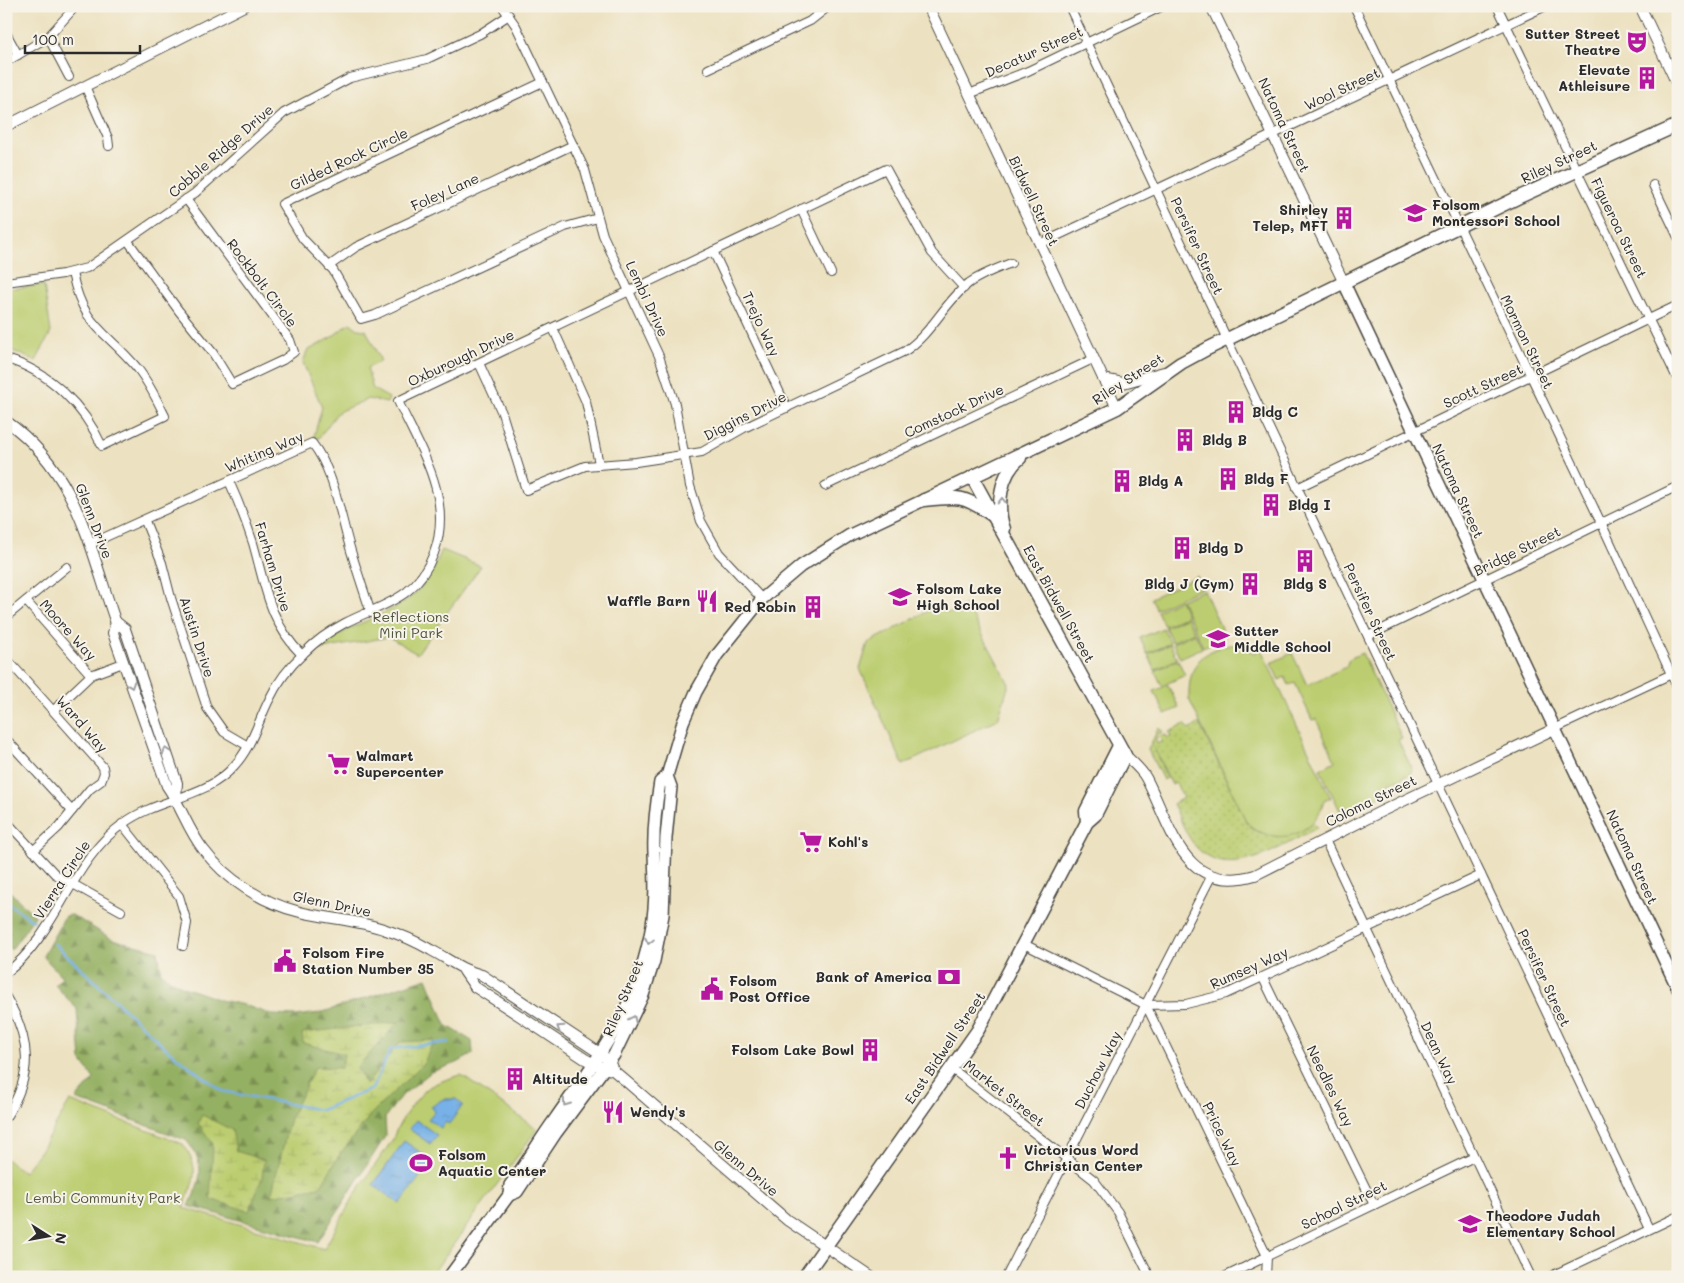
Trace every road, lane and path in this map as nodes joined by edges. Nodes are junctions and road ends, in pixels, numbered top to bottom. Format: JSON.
{"nodes":[{"id":1,"x":76,"y":6,"type":"edge"},
{"id":2,"x":244,"y":6,"type":"edge"},
{"id":3,"x":502,"y":6,"type":"edge"},
{"id":4,"x":830,"y":6,"type":"edge"},
{"id":5,"x":928,"y":6,"type":"edge"},
{"id":6,"x":1069,"y":6,"type":"edge"},
{"id":7,"x":1163,"y":6,"type":"edge"},
{"id":8,"x":1211,"y":6,"type":"edge"},
{"id":9,"x":1354,"y":6,"type":"edge"},
{"id":10,"x":1497,"y":6,"type":"edge"},
{"id":11,"x":1546,"y":6,"type":"edge"},
{"id":12,"x":1640,"y":6,"type":"edge"},
{"id":13,"x":509,"y":14,"type":"junction"},
{"id":14,"x":1506,"y":25,"type":"junction"},
{"id":15,"x":6,"y":33,"type":"edge"},
{"id":16,"x":48,"y":37,"type":"junction"},
{"id":17,"x":1086,"y":43,"type":"junction"},
{"id":18,"x":18,"y":55,"type":"junction"},
{"id":19,"x":6,"y":62,"type":"edge"},
{"id":20,"x":708,"y":69,"type":"dead end"},
{"id":21,"x":69,"y":78,"type":"dead end"},
{"id":22,"x":1389,"y":81,"type":"junction"},
{"id":23,"x":543,"y":82,"type":"junction"},
{"id":24,"x":86,"y":86,"type":"junction"},
{"id":25,"x":1678,"y":86,"type":"edge"},
{"id":26,"x":969,"y":94,"type":"junction"},
{"id":27,"x":1678,"y":125,"type":"edge"},
{"id":28,"x":6,"y":126,"type":"edge"},
{"id":29,"x":1273,"y":136,"type":"junction"},
{"id":30,"x":573,"y":145,"type":"junction"},
{"id":31,"x":109,"y":146,"type":"dead end"},
{"id":32,"x":1576,"y":170,"type":"junction"},
{"id":33,"x":1653,"y":185,"type":"dead end"},
{"id":34,"x":1156,"y":191,"type":"junction"},
{"id":35,"x":186,"y":200,"type":"junction"},
{"id":36,"x":801,"y":209,"type":"junction"},
{"id":37,"x":598,"y":218,"type":"junction"},
{"id":38,"x":1458,"y":227,"type":"junction"},
{"id":39,"x":1678,"y":237,"type":"edge"},
{"id":40,"x":128,"y":240,"type":"junction"},
{"id":41,"x":1040,"y":244,"type":"junction"},
{"id":42,"x":713,"y":251,"type":"junction"},
{"id":43,"x":1011,"y":264,"type":"dead end"},
{"id":44,"x":329,"y":266,"type":"junction"},
{"id":45,"x":72,"y":273,"type":"junction"},
{"id":46,"x":831,"y":273,"type":"dead end"},
{"id":47,"x":6,"y":282,"type":"edge"},
{"id":48,"x":1344,"y":283,"type":"junction"},
{"id":49,"x":964,"y":288,"type":"junction"},
{"id":50,"x":629,"y":290,"type":"junction"},
{"id":51,"x":1678,"y":305,"type":"edge"},
{"id":52,"x":1649,"y":318,"type":"junction"},
{"id":53,"x":553,"y":328,"type":"junction"},
{"id":54,"x":1228,"y":338,"type":"junction"},
{"id":55,"x":1093,"y":358,"type":"junction"},
{"id":56,"x":6,"y":359,"type":"edge"},
{"id":57,"x":479,"y":363,"type":"junction"},
{"id":58,"x":1170,"y":370,"type":"junction"},
{"id":59,"x":1530,"y":377,"type":"junction"},
{"id":60,"x":1103,"y":379,"type":"junction"},
{"id":61,"x":1678,"y":380,"type":"edge"},
{"id":62,"x":787,"y":408,"type":"junction"},
{"id":63,"x":1117,"y":408,"type":"junction"},
{"id":64,"x":6,"y":421,"type":"edge"},
{"id":65,"x":1414,"y":432,"type":"junction"},
{"id":66,"x":1039,"y":446,"type":"junction"},
{"id":67,"x":685,"y":455,"type":"junction"},
{"id":68,"x":599,"y":464,"type":"junction"},
{"id":69,"x":972,"y":477,"type":"junction"},
{"id":70,"x":229,"y":481,"type":"junction"},
{"id":71,"x":825,"y":486,"type":"dead end"},
{"id":72,"x":1678,"y":486,"type":"edge"},
{"id":73,"x":1297,"y":488,"type":"junction"},
{"id":74,"x":924,"y":500,"type":"junction"},
{"id":75,"x":994,"y":517,"type":"junction"},
{"id":76,"x":145,"y":521,"type":"junction"},
{"id":77,"x":1601,"y":523,"type":"junction"},
{"id":78,"x":90,"y":544,"type":"junction"},
{"id":79,"x":1011,"y":548,"type":"junction"},
{"id":80,"x":67,"y":567,"type":"dead end"},
{"id":81,"x":1484,"y":581,"type":"junction"},
{"id":82,"x":762,"y":599,"type":"junction"},
{"id":83,"x":26,"y":601,"type":"junction"},
{"id":84,"x":371,"y":613,"type":"junction"},
{"id":85,"x":6,"y":617,"type":"edge"},
{"id":86,"x":116,"y":622,"type":"junction"},
{"id":87,"x":1368,"y":636,"type":"junction"},
{"id":88,"x":302,"y":655,"type":"junction"},
{"id":89,"x":6,"y":658,"type":"edge"},
{"id":90,"x":123,"y":663,"type":"junction"},
{"id":91,"x":1674,"y":672,"type":"edge"},
{"id":92,"x":91,"y":675,"type":"junction"},
{"id":93,"x":1678,"y":689,"type":"edge"},
{"id":94,"x":54,"y":710,"type":"junction"},
{"id":95,"x":1554,"y":729,"type":"junction"},
{"id":96,"x":6,"y":739,"type":"edge"},
{"id":97,"x":248,"y":746,"type":"junction"},
{"id":98,"x":1122,"y":750,"type":"junction"},
{"id":99,"x":667,"y":776,"type":"junction"},
{"id":100,"x":1438,"y":784,"type":"junction"},
{"id":101,"x":176,"y":798,"type":"junction"},
{"id":102,"x":657,"y":798,"type":"junction"},
{"id":103,"x":72,"y":811,"type":"junction"},
{"id":104,"x":6,"y":821,"type":"edge"},
{"id":105,"x":122,"y":824,"type":"junction"},
{"id":106,"x":1325,"y":840,"type":"junction"},
{"id":107,"x":33,"y":851,"type":"junction"},
{"id":108,"x":666,"y":861,"type":"junction"},
{"id":109,"x":1212,"y":875,"type":"junction"},
{"id":110,"x":1481,"y":875,"type":"junction"},
{"id":111,"x":73,"y":884,"type":"junction"},
{"id":112,"x":121,"y":911,"type":"dead end"},
{"id":113,"x":1367,"y":930,"type":"junction"},
{"id":114,"x":1024,"y":944,"type":"junction"},
{"id":115,"x":183,"y":946,"type":"dead end"},
{"id":116,"x":464,"y":971,"type":"junction"},
{"id":117,"x":6,"y":973,"type":"edge"},
{"id":118,"x":1263,"y":978,"type":"junction"},
{"id":119,"x":476,"y":986,"type":"junction"},
{"id":120,"x":1678,"y":989,"type":"edge"},
{"id":121,"x":6,"y":997,"type":"edge"},
{"id":122,"x":516,"y":999,"type":"junction"},
{"id":123,"x":1146,"y":1005,"type":"junction"},
{"id":124,"x":604,"y":1063,"type":"junction"},
{"id":125,"x":952,"y":1068,"type":"junction"},
{"id":126,"x":6,"y":1117,"type":"edge"},
{"id":127,"x":1474,"y":1156,"type":"junction"},
{"id":128,"x":1067,"y":1158,"type":"junction"},
{"id":129,"x":1374,"y":1204,"type":"junction"},
{"id":130,"x":1678,"y":1216,"type":"edge"},
{"id":131,"x":1649,"y":1229,"type":"junction"},
{"id":132,"x":826,"y":1245,"type":"junction"},
{"id":133,"x":1268,"y":1256,"type":"junction"},
{"id":134,"x":449,"y":1277,"type":"edge"},
{"id":135,"x":804,"y":1277,"type":"edge"},
{"id":136,"x":871,"y":1277,"type":"edge"},
{"id":137,"x":1006,"y":1277,"type":"edge"},
{"id":138,"x":1150,"y":1277,"type":"edge"},
{"id":139,"x":1224,"y":1277,"type":"edge"},
{"id":140,"x":1266,"y":1277,"type":"edge"},
{"id":141,"x":1531,"y":1277,"type":"edge"},
{"id":142,"x":1550,"y":1277,"type":"edge"}],
"edges":[{"from":1,"to":16,"type":"street"},
{"from":2,"to":24,"type":"street"},
{"from":3,"to":13,"type":"street","name":"Lembi Drive"},
{"from":4,"to":20,"type":"street"},
{"from":5,"to":26,"type":"street","name":"Bidwell Street"},
{"from":6,"to":17,"type":"street","name":"Persifer Street"},
{"from":7,"to":17,"type":"street","name":"Decatur Street"},
{"from":8,"to":29,"type":"street","name":"Natoma Street"},
{"from":9,"to":22,"type":"street","name":"Mormon Street"},
{"from":10,"to":14,"type":"street","name":"Figueroa Street"},
{"from":11,"to":14,"type":"street","name":"Wool Street"},
{"from":12,"to":25,"type":"street"},
{"from":13,"to":23,"type":"street","name":"Lembi Drive"},
{"from":13,"to":35,"type":"street","name":"Cobble Ridge Drive"},
{"from":14,"to":22,"type":"street","name":"Wool Street"},
{"from":14,"to":32,"type":"street","name":"Figueroa Street"},
{"from":15,"to":18,"type":"street"},
{"from":16,"to":18,"type":"street"},
{"from":16,"to":21,"type":"street"},
{"from":17,"to":26,"type":"street","name":"Decatur Street"},
{"from":17,"to":34,"type":"street","name":"Persifer Street"},
{"from":18,"to":19,"type":"street"},
{"from":22,"to":29,"type":"street","name":"Wool Street"},
{"from":22,"to":38,"type":"street","name":"Mormon Street"},
{"from":23,"to":30,"type":"street","name":"Lembi Drive"},
{"from":23,"to":44,"type":"street","name":"Gilded Rock Circle"},
{"from":24,"to":28,"type":"street"},
{"from":24,"to":31,"type":"street"},
{"from":26,"to":41,"type":"street","name":"Bidwell Street"},
{"from":27,"to":32,"type":"main road","name":"Riley Street"},
{"from":29,"to":34,"type":"street","name":"Wool Street"},
{"from":29,"to":48,"type":"street","name":"Natoma Street"},
{"from":30,"to":37,"type":"street","name":"Lembi Drive"},
{"from":30,"to":44,"type":"street","name":"Foley Lane"},
{"from":32,"to":38,"type":"main road","name":"Riley Street"},
{"from":32,"to":52,"type":"street","name":"Figueroa Street"},
{"from":33,"to":39,"type":"street"},
{"from":34,"to":41,"type":"street","name":"Wool Street"},
{"from":34,"to":54,"type":"street","name":"Persifer Street"},
{"from":35,"to":40,"type":"street","name":"Cobble Ridge Drive"},
{"from":35,"to":40,"type":"street","name":"Rockbolt Circle"},
{"from":36,"to":42,"type":"street","name":"Oxburough Drive"},
{"from":36,"to":46,"type":"street"},
{"from":36,"to":49,"type":"street","name":"Oxburough Drive"},
{"from":37,"to":44,"type":"street","name":"Gilded Rock Circle"},
{"from":37,"to":50,"type":"street","name":"Lembi Drive"},
{"from":38,"to":48,"type":"main road","name":"Riley Street"},
{"from":38,"to":59,"type":"street","name":"Mormon Street"},
{"from":40,"to":45,"type":"street","name":"Cobble Ridge Drive"},
{"from":41,"to":55,"type":"street","name":"Bidwell Street"},
{"from":42,"to":50,"type":"street","name":"Oxburough Drive"},
{"from":42,"to":62,"type":"street","name":"Trejo Way"},
{"from":43,"to":49,"type":"street","name":"Diggins Drive"},
{"from":45,"to":47,"type":"street","name":"Cobble Ridge Drive"},
{"from":45,"to":56,"type":"street"},
{"from":48,"to":54,"type":"main road","name":"Riley Street"},
{"from":48,"to":65,"type":"main road","name":"Natoma Street"},
{"from":49,"to":62,"type":"street","name":"Diggins Drive"},
{"from":50,"to":53,"type":"street","name":"Oxburough Drive"},
{"from":50,"to":67,"type":"street","name":"Lembi Drive"},
{"from":51,"to":52,"type":"street","name":"Scott Street"},
{"from":52,"to":59,"type":"street","name":"Scott Street"},
{"from":52,"to":61,"type":"street","name":"Figueroa Street"},
{"from":53,"to":57,"type":"street","name":"Oxburough Drive"},
{"from":53,"to":68,"type":"street"},
{"from":54,"to":58,"type":"main road","name":"Riley Street"},
{"from":54,"to":73,"type":"street","name":"Persifer Street"},
{"from":55,"to":60,"type":"street","name":"Bidwell Street"},
{"from":55,"to":71,"type":"street","name":"Comstock Drive"},
{"from":57,"to":68,"type":"street","name":"Diggins Drive"},
{"from":57,"to":84,"type":"street","name":"Oxburough Drive"},
{"from":58,"to":60,"type":"street"},
{"from":58,"to":63,"type":"main road","name":"Riley Street"},
{"from":59,"to":65,"type":"street","name":"Scott Street"},
{"from":59,"to":77,"type":"street","name":"Mormon Street"},
{"from":60,"to":63,"type":"street","name":"Bidwell Street"},
{"from":62,"to":67,"type":"street","name":"Diggins Drive"},
{"from":63,"to":66,"type":"main road","name":"Riley Street"},
{"from":64,"to":78,"type":"street","name":"Glenn Drive"},
{"from":65,"to":73,"type":"street","name":"Scott Street"},
{"from":65,"to":81,"type":"main road","name":"Natoma Street"},
{"from":66,"to":69,"type":"main road","name":"Riley Street"},
{"from":79,"to":66,"type":"main road","one_way":true},
{"from":67,"to":68,"type":"street","name":"Diggins Drive"},
{"from":67,"to":82,"type":"street","name":"Lembi Drive"},
{"from":69,"to":74,"type":"main road","name":"Riley Street"},
{"from":69,"to":75,"type":"main road","name":"East Bidwell Street"},
{"from":70,"to":76,"type":"street","name":"Whiting Way"},
{"from":70,"to":84,"type":"street","name":"Whiting Way"},
{"from":70,"to":88,"type":"street","name":"Farham Drive"},
{"from":72,"to":77,"type":"street","name":"Bridge Street"},
{"from":73,"to":87,"type":"street","name":"Persifer Street"},
{"from":74,"to":75,"type":"main road"},
{"from":74,"to":82,"type":"main road","name":"Riley Street"},
{"from":75,"to":79,"type":"main road","name":"East Bidwell Street"},
{"from":76,"to":78,"type":"street","name":"Whiting Way"},
{"from":76,"to":97,"type":"street","name":"Austin Drive"},
{"from":77,"to":81,"type":"street","name":"Bridge Street"},
{"from":77,"to":91,"type":"street","name":"Mormon Street"},
{"from":78,"to":86,"type":"street","name":"Glenn Drive"},
{"from":79,"to":98,"type":"main road","name":"East Bidwell Street"},
{"from":80,"to":83,"type":"street"},
{"from":81,"to":87,"type":"street","name":"Bridge Street"},
{"from":81,"to":95,"type":"main road","name":"Natoma Street"},
{"from":82,"to":99,"type":"main road","name":"Riley Street"},
{"from":83,"to":85,"type":"street"},
{"from":83,"to":92,"type":"street","name":"Moore Way"},
{"from":84,"to":88,"type":"street","name":"Oxburough Drive"},
{"from":86,"to":90,"type":"street"},
{"from":101,"to":86,"type":"street","name":"Glenn Drive","one_way":true},
{"from":87,"to":100,"type":"street","name":"Persifer Street"},
{"from":88,"to":97,"type":"street","name":"Oxburough Drive"},
{"from":89,"to":94,"type":"street","name":"Ward Way"},
{"from":90,"to":92,"type":"street"},
{"from":90,"to":101,"type":"street","name":"Glenn Drive","one_way":true},
{"from":91,"to":93,"type":"street","name":"Mormon Street"},
{"from":91,"to":95,"type":"street","name":"Coloma Street"},
{"from":92,"to":94,"type":"street"},
{"from":94,"to":103,"type":"street","name":"Ward Way"},
{"from":95,"to":100,"type":"street","name":"Coloma Street"},
{"from":95,"to":120,"type":"main road","name":"Natoma Street"},
{"from":96,"to":103,"type":"street"},
{"from":97,"to":101,"type":"street","name":"Oxburough Drive"},
{"from":98,"to":109,"type":"street","name":"Coloma Street"},
{"from":98,"to":114,"type":"main road","name":"East Bidwell Street"},
{"from":99,"to":102,"type":"main road","name":"Riley Street"},
{"from":99,"to":108,"type":"main road","name":"Riley Street"},
{"from":100,"to":106,"type":"street","name":"Coloma Street"},
{"from":100,"to":110,"type":"street","name":"Persifer Street"},
{"from":101,"to":105,"type":"street","name":"Vierra Circle"},
{"from":101,"to":116,"type":"street","name":"Glenn Drive"},
{"from":102,"to":108,"type":"main road"},
{"from":102,"to":124,"type":"main road","name":"Riley Street","one_way":true},
{"from":103,"to":107,"type":"street","name":"Ward Way"},
{"from":104,"to":107,"type":"street"},
{"from":105,"to":111,"type":"street","name":"Vierra Circle"},
{"from":105,"to":115,"type":"street"},
{"from":106,"to":109,"type":"street","name":"Coloma Street"},
{"from":106,"to":113,"type":"street","name":"Dean Way"},
{"from":107,"to":111,"type":"street"},
{"from":124,"to":108,"type":"main road","name":"Riley Street","one_way":true},
{"from":109,"to":123,"type":"street","name":"Duchow Way"},
{"from":110,"to":113,"type":"street","name":"Rumsey Way"},
{"from":110,"to":131,"type":"street","name":"Persifer Street"},
{"from":111,"to":112,"type":"street"},
{"from":111,"to":117,"type":"street","name":"Vierra Circle"},
{"from":113,"to":118,"type":"street","name":"Rumsey Way"},
{"from":113,"to":127,"type":"street","name":"Dean Way"},
{"from":114,"to":123,"type":"street","name":"Rumsey Way"},
{"from":114,"to":125,"type":"main road","name":"East Bidwell Street"},
{"from":116,"to":119,"type":"street","name":"Glenn Drive"},
{"from":116,"to":122,"type":"street","name":"Glenn Drive"},
{"from":118,"to":123,"type":"street","name":"Rumsey Way"},
{"from":118,"to":129,"type":"street","name":"Needles Way"},
{"from":119,"to":122,"type":"street"},
{"from":119,"to":124,"type":"street","name":"Glenn Drive"},
{"from":121,"to":126,"type":"street"},
{"from":124,"to":122,"type":"street","name":"Glenn Drive","one_way":true},
{"from":123,"to":128,"type":"street","name":"Duchow Way"},
{"from":123,"to":133,"type":"street","name":"Price Way"},
{"from":124,"to":132,"type":"street","name":"Glenn Drive"},
{"from":124,"to":134,"type":"main road","name":"Riley Street"},
{"from":125,"to":128,"type":"street","name":"Market Street"},
{"from":125,"to":132,"type":"main road","name":"East Bidwell Street"},
{"from":127,"to":129,"type":"street","name":"School Street"},
{"from":127,"to":141,"type":"street","name":"Dean Way"},
{"from":128,"to":137,"type":"street","name":"Duchow Way"},
{"from":128,"to":138,"type":"street","name":"Market Street"},
{"from":129,"to":133,"type":"street","name":"School Street"},
{"from":130,"to":131,"type":"street"},
{"from":131,"to":142,"type":"street"},
{"from":132,"to":135,"type":"main road","name":"East Bidwell Street"},
{"from":132,"to":136,"type":"street","name":"Glenn Drive"},
{"from":133,"to":139,"type":"street","name":"School Street"},
{"from":133,"to":140,"type":"street"}]}
